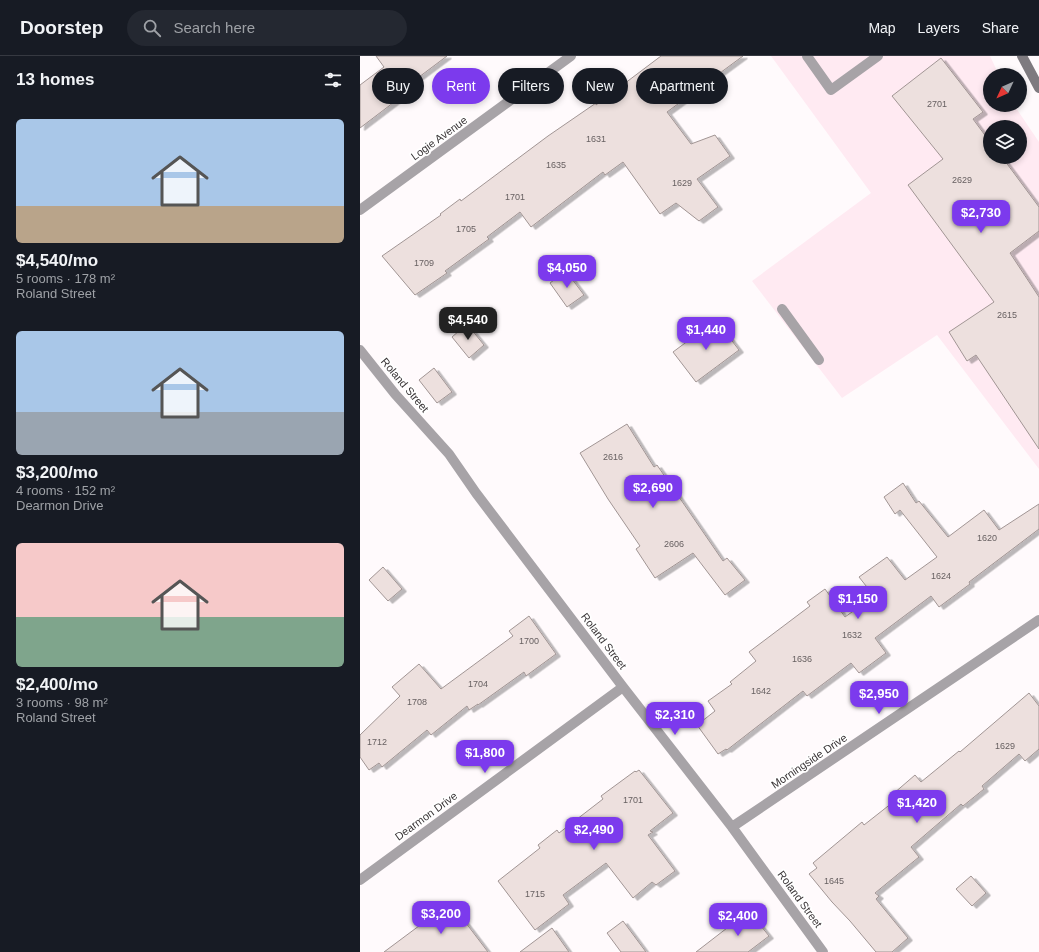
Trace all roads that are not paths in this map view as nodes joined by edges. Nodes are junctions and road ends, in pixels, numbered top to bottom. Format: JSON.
{"nodes":[{"id":1,"x":571,"y":56,"type":"edge"},
{"id":2,"x":807,"y":56,"type":"edge"},
{"id":3,"x":878,"y":56,"type":"edge"},
{"id":4,"x":1022,"y":56,"type":"edge"},
{"id":5,"x":1039,"y":88,"type":"edge"},
{"id":6,"x":360,"y":210,"type":"edge"},
{"id":7,"x":782,"y":309,"type":"dead end"},
{"id":8,"x":360,"y":350,"type":"edge"},
{"id":9,"x":819,"y":360,"type":"dead end"},
{"id":10,"x":1039,"y":620,"type":"edge"},
{"id":11,"x":623,"y":687,"type":"junction"},
{"id":12,"x":732,"y":827,"type":"junction"},
{"id":13,"x":360,"y":880,"type":"edge"},
{"id":14,"x":823,"y":952,"type":"edge"}],
"edges":[{"from":1,"to":6,"type":"street","name":"Logie Avenue"},
{"from":2,"to":3,"type":"street"},
{"from":4,"to":5,"type":"main road"},
{"from":7,"to":9,"type":"street"},
{"from":8,"to":11,"type":"street","name":"Roland Street"},
{"from":10,"to":12,"type":"street","name":"Morningside Drive"},
{"from":11,"to":12,"type":"street","name":"Roland Street"},
{"from":11,"to":13,"type":"street","name":"Dearmon Drive"},
{"from":12,"to":14,"type":"street","name":"Roland Street"}]}
